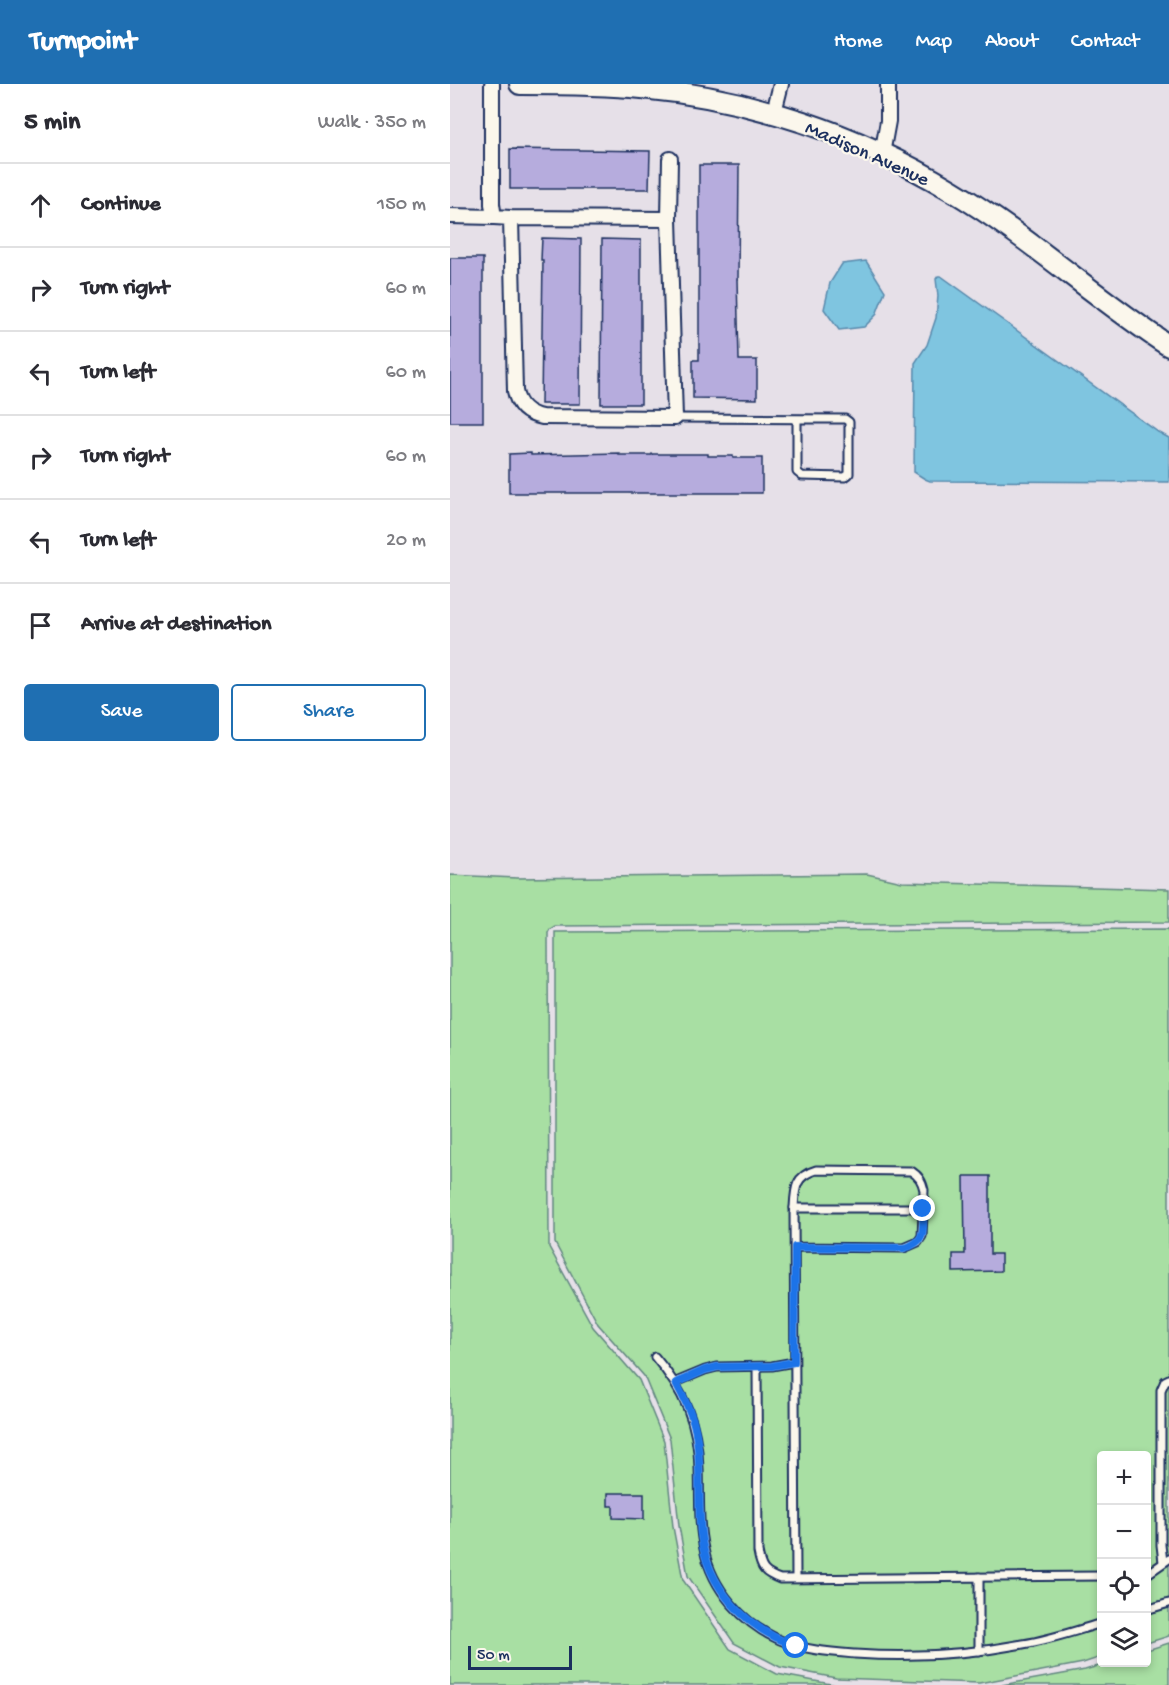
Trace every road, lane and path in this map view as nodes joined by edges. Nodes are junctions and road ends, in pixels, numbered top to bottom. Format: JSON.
{"nodes":[{"id":1,"x":492,"y":84,"type":"edge"},
{"id":2,"x":519,"y":84,"type":"edge"},
{"id":3,"x":781,"y":84,"type":"edge"},
{"id":4,"x":888,"y":84,"type":"edge"},
{"id":5,"x":774,"y":112,"type":"junction"},
{"id":6,"x":882,"y":154,"type":"junction"},
{"id":7,"x":670,"y":159,"type":"dead end"},
{"id":8,"x":450,"y":216,"type":"edge"},
{"id":9,"x":494,"y":216,"type":"junction"},
{"id":10,"x":511,"y":218,"type":"junction"},
{"id":11,"x":669,"y":219,"type":"junction"},
{"id":12,"x":1169,"y":346,"type":"edge"},
{"id":13,"x":675,"y":418,"type":"junction"},
{"id":14,"x":797,"y":419,"type":"junction"},
{"id":15,"x":794,"y":1208,"type":"junction"},
{"id":16,"x":923,"y":1209,"type":"junction"},
{"id":17,"x":795,"y":1247,"type":"junction"},
{"id":18,"x":655,"y":1357,"type":"dead end"},
{"id":19,"x":794,"y":1362,"type":"junction"},
{"id":20,"x":757,"y":1367,"type":"junction"},
{"id":21,"x":1169,"y":1379,"type":"edge"},
{"id":22,"x":676,"y":1383,"type":"junction"},
{"id":23,"x":1166,"y":1561,"type":"edge"},
{"id":24,"x":1151,"y":1572,"type":"edge"},
{"id":25,"x":1097,"y":1576,"type":"edge"},
{"id":26,"x":979,"y":1577,"type":"junction"},
{"id":27,"x":796,"y":1578,"type":"junction"},
{"id":28,"x":1169,"y":1603,"type":"edge"},
{"id":29,"x":1151,"y":1608,"type":"edge"},
{"id":30,"x":1097,"y":1624,"type":"edge"},
{"id":31,"x":979,"y":1651,"type":"junction"}],
"edges":[{"from":1,"to":9,"type":"street"},
{"from":2,"to":5,"type":"main road","name":"Madison Avenue"},
{"from":3,"to":5,"type":"street"},
{"from":4,"to":6,"type":"street"},
{"from":5,"to":6,"type":"main road","name":"Madison Avenue"},
{"from":6,"to":12,"type":"main road","name":"Madison Avenue"},
{"from":7,"to":11,"type":"street"},
{"from":8,"to":9,"type":"street"},
{"from":9,"to":10,"type":"street"},
{"from":10,"to":11,"type":"street"},
{"from":10,"to":13,"type":"street"},
{"from":11,"to":13,"type":"street"},
{"from":13,"to":14,"type":"lane"},
{"from":14,"to":14,"type":"lane"},
{"from":15,"to":16,"type":"lane"},
{"from":15,"to":16,"type":"lane"},
{"from":15,"to":17,"type":"lane"},
{"from":16,"to":17,"type":"lane"},
{"from":17,"to":19,"type":"lane"},
{"from":18,"to":22,"type":"lane"},
{"from":19,"to":20,"type":"lane"},
{"from":19,"to":27,"type":"lane"},
{"from":20,"to":22,"type":"lane"},
{"from":20,"to":27,"type":"lane"},
{"from":21,"to":23,"type":"lane"},
{"from":22,"to":31,"type":"lane"},
{"from":23,"to":24,"type":"lane"},
{"from":25,"to":26,"type":"lane"},
{"from":26,"to":27,"type":"lane"},
{"from":26,"to":31,"type":"lane"},
{"from":28,"to":29,"type":"lane"},
{"from":30,"to":31,"type":"lane"}]}
